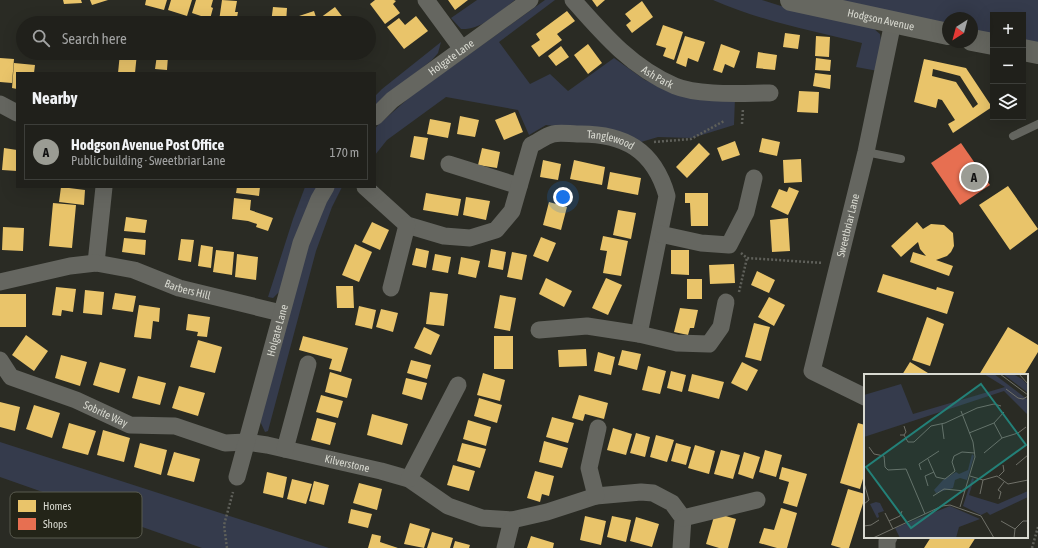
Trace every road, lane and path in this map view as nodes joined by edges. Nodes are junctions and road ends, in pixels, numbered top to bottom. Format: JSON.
{"nodes":[{"id":1,"x":426,"y":0,"type":"edge"},
{"id":2,"x":530,"y":0,"type":"edge"},
{"id":3,"x":573,"y":0,"type":"edge"},
{"id":4,"x":791,"y":0,"type":"edge"},
{"id":5,"x":893,"y":22,"type":"junction"},
{"id":6,"x":942,"y":33,"type":"edge"},
{"id":7,"x":978,"y":41,"type":"edge"},
{"id":8,"x":990,"y":43,"type":"edge"},
{"id":9,"x":462,"y":49,"type":"junction"},
{"id":10,"x":1026,"y":51,"type":"edge"},
{"id":11,"x":1038,"y":53,"type":"edge"},
{"id":12,"x":770,"y":93,"type":"dead end"},
{"id":13,"x":0,"y":104,"type":"edge"},
{"id":14,"x":16,"y":112,"type":"edge"},
{"id":15,"x":376,"y":116,"type":"edge"},
{"id":16,"x":724,"y":121,"type":"dead end"},
{"id":17,"x":1038,"y":124,"type":"edge"},
{"id":18,"x":1013,"y":136,"type":"dead end"},
{"id":19,"x":637,"y":149,"type":"junction"},
{"id":20,"x":866,"y":152,"type":"junction"},
{"id":21,"x":901,"y":159,"type":"dead end"},
{"id":22,"x":449,"y":164,"type":"dead end"},
{"id":23,"x":754,"y":178,"type":"dead end"},
{"id":24,"x":519,"y":186,"type":"junction"},
{"id":25,"x":104,"y":188,"type":"edge"},
{"id":26,"x":325,"y":188,"type":"edge"},
{"id":27,"x":366,"y":188,"type":"edge"},
{"id":28,"x":407,"y":225,"type":"junction"},
{"id":29,"x":660,"y":234,"type":"junction"},
{"id":30,"x":729,"y":245,"type":"junction"},
{"id":31,"x":747,"y":258,"type":"junction"},
{"id":32,"x":96,"y":263,"type":"junction"},
{"id":33,"x":838,"y":265,"type":"junction"},
{"id":34,"x":0,"y":282,"type":"edge"},
{"id":35,"x":391,"y":288,"type":"dead end"},
{"id":36,"x":726,"y":302,"type":"joint"},
{"id":37,"x":281,"y":313,"type":"junction"},
{"id":38,"x":539,"y":330,"type":"dead end"},
{"id":39,"x":639,"y":334,"type":"junction"},
{"id":40,"x":0,"y":360,"type":"edge"},
{"id":41,"x":308,"y":364,"type":"dead end"},
{"id":42,"x":458,"y":385,"type":"dead end"},
{"id":43,"x":864,"y":397,"type":"edge"},
{"id":44,"x":598,"y":428,"type":"dead end"},
{"id":45,"x":246,"y":442,"type":"junction"},
{"id":46,"x":285,"y":449,"type":"junction"},
{"id":47,"x":237,"y":477,"type":"joint"},
{"id":48,"x":409,"y":479,"type":"junction"},
{"id":49,"x":596,"y":496,"type":"junction"},
{"id":50,"x":757,"y":500,"type":"dead end"},
{"id":51,"x":683,"y":518,"type":"junction"},
{"id":52,"x":512,"y":520,"type":"junction"},
{"id":53,"x":1038,"y":527,"type":"edge"},
{"id":54,"x":888,"y":538,"type":"edge"},
{"id":55,"x":227,"y":548,"type":"edge"},
{"id":56,"x":505,"y":548,"type":"edge"},
{"id":57,"x":681,"y":548,"type":"edge"},
{"id":58,"x":887,"y":548,"type":"edge"},
{"id":59,"x":1032,"y":548,"type":"edge"}],
"edges":[{"from":1,"to":9,"type":"street"},
{"from":2,"to":9,"type":"street","name":"Holgate Lane"},
{"from":3,"to":12,"type":"street","name":"Ash Park"},
{"from":4,"to":5,"type":"street","name":"Hodgson Avenue"},
{"from":5,"to":6,"type":"street","name":"Hodgson Avenue"},
{"from":5,"to":20,"type":"street","name":"Sweetbriar Lane"},
{"from":7,"to":8,"type":"street"},
{"from":9,"to":15,"type":"street","name":"Holgate Lane"},
{"from":10,"to":11,"type":"street"},
{"from":13,"to":14,"type":"street"},
{"from":16,"to":19,"type":"path"},
{"from":17,"to":18,"type":"lane"},
{"from":19,"to":24,"type":"street","name":"Tanglewood"},
{"from":19,"to":29,"type":"street","name":"Tanglewood"},
{"from":20,"to":21,"type":"lane"},
{"from":20,"to":33,"type":"street","name":"Sweetbriar Lane"},
{"from":22,"to":24,"type":"street"},
{"from":23,"to":30,"type":"street"},
{"from":24,"to":28,"type":"street","name":"Tanglewood"},
{"from":25,"to":32,"type":"street"},
{"from":26,"to":37,"type":"street","name":"Holgate Lane"},
{"from":27,"to":28,"type":"street","name":"Tanglewood"},
{"from":28,"to":35,"type":"street"},
{"from":29,"to":30,"type":"street"},
{"from":29,"to":39,"type":"street","name":"Tanglewood"},
{"from":30,"to":31,"type":"path"},
{"from":31,"to":33,"type":"path"},
{"from":31,"to":36,"type":"path"},
{"from":32,"to":34,"type":"street","name":"Barbers Hill"},
{"from":32,"to":37,"type":"street","name":"Barbers Hill"},
{"from":33,"to":43,"type":"street","name":"Sweetbriar Lane"},
{"from":36,"to":39,"type":"street"},
{"from":37,"to":45,"type":"street","name":"Holgate Lane"},
{"from":38,"to":39,"type":"street"},
{"from":40,"to":45,"type":"street","name":"Sobrite Way"},
{"from":41,"to":46,"type":"street"},
{"from":42,"to":48,"type":"street"},
{"from":44,"to":49,"type":"street"},
{"from":45,"to":46,"type":"street","name":"Kilverstone"},
{"from":45,"to":47,"type":"street","name":"Holgate Lane"},
{"from":46,"to":48,"type":"street","name":"Kilverstone"},
{"from":47,"to":55,"type":"path"},
{"from":48,"to":52,"type":"street","name":"Kilverstone"},
{"from":49,"to":51,"type":"street","name":"Kilverstone"},
{"from":49,"to":52,"type":"street","name":"Kilverstone"},
{"from":50,"to":51,"type":"street"},
{"from":51,"to":57,"type":"street"},
{"from":52,"to":56,"type":"street"},
{"from":53,"to":59,"type":"path"},
{"from":54,"to":58,"type":"street"}]}
